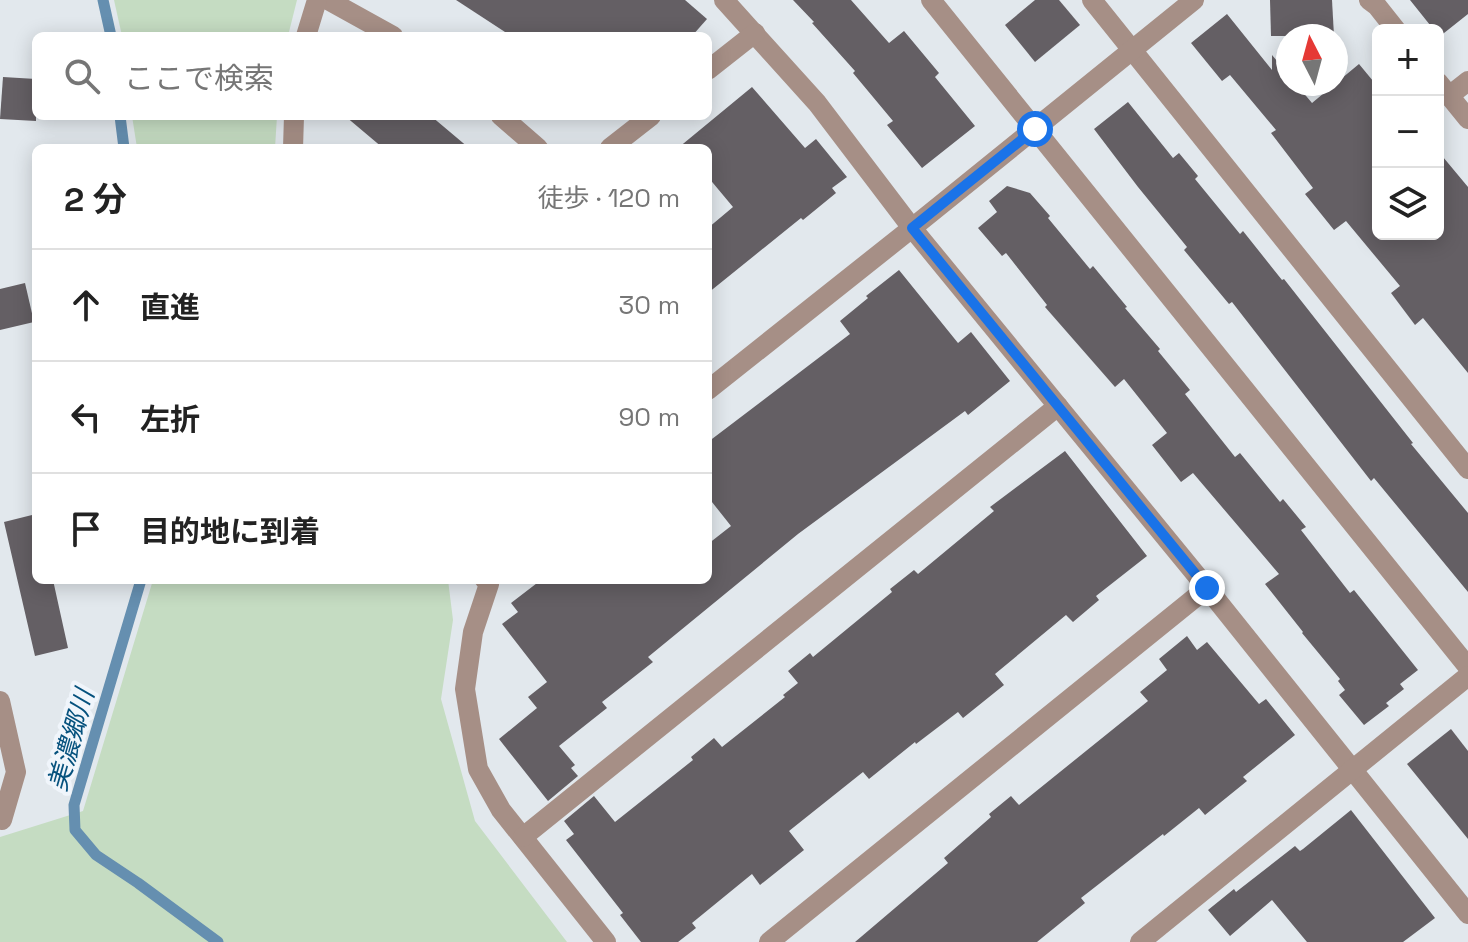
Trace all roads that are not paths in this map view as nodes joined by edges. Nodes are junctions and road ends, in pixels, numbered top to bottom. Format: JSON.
{"nodes":[{"id":1,"x":317,"y":0,"type":"edge"},
{"id":2,"x":328,"y":0,"type":"edge"},
{"id":3,"x":724,"y":0,"type":"edge"},
{"id":4,"x":931,"y":0,"type":"edge"},
{"id":5,"x":1092,"y":0,"type":"edge"},
{"id":6,"x":1194,"y":0,"type":"edge"},
{"id":7,"x":1369,"y":0,"type":"edge"},
{"id":8,"x":1391,"y":24,"type":"edge"},
{"id":9,"x":307,"y":32,"type":"edge"},
{"id":10,"x":386,"y":32,"type":"edge"},
{"id":11,"x":755,"y":33,"type":"junction"},
{"id":12,"x":1132,"y":50,"type":"junction"},
{"id":13,"x":712,"y":67,"type":"edge"},
{"id":14,"x":1468,"y":81,"type":"edge"},
{"id":15,"x":1444,"y":89,"type":"edge"},
{"id":16,"x":1468,"y":119,"type":"edge"},
{"id":17,"x":294,"y":120,"type":"edge"},
{"id":18,"x":506,"y":120,"type":"edge"},
{"id":19,"x":646,"y":120,"type":"edge"},
{"id":20,"x":1035,"y":129,"type":"junction"},
{"id":21,"x":293,"y":144,"type":"edge"},
{"id":22,"x":533,"y":144,"type":"edge"},
{"id":23,"x":615,"y":144,"type":"edge"},
{"id":24,"x":912,"y":228,"type":"junction"},
{"id":25,"x":712,"y":387,"type":"edge"},
{"id":26,"x":1058,"y":406,"type":"junction"},
{"id":27,"x":1468,"y":469,"type":"edge"},
{"id":28,"x":488,"y":584,"type":"edge"},
{"id":29,"x":1207,"y":588,"type":"junction"},
{"id":30,"x":1468,"y":667,"type":"edge"},
{"id":31,"x":1468,"y":676,"type":"edge"},
{"id":32,"x":0,"y":701,"type":"edge"},
{"id":33,"x":1354,"y":769,"type":"junction"},
{"id":34,"x":2,"y":820,"type":"dead end"},
{"id":35,"x":523,"y":837,"type":"junction"},
{"id":36,"x":1468,"y":914,"type":"edge"},
{"id":37,"x":606,"y":942,"type":"edge"},
{"id":38,"x":769,"y":942,"type":"edge"},
{"id":39,"x":1140,"y":942,"type":"edge"}],
"edges":[{"from":1,"to":9,"type":"street"},
{"from":2,"to":10,"type":"street"},
{"from":3,"to":11,"type":"street"},
{"from":4,"to":20,"type":"street"},
{"from":5,"to":12,"type":"street"},
{"from":6,"to":12,"type":"street"},
{"from":7,"to":8,"type":"street"},
{"from":11,"to":13,"type":"street"},
{"from":11,"to":24,"type":"street"},
{"from":12,"to":20,"type":"street"},
{"from":12,"to":27,"type":"street"},
{"from":14,"to":15,"type":"street"},
{"from":15,"to":16,"type":"street"},
{"from":17,"to":21,"type":"street"},
{"from":18,"to":22,"type":"street"},
{"from":19,"to":23,"type":"street"},
{"from":20,"to":24,"type":"street"},
{"from":20,"to":30,"type":"street"},
{"from":24,"to":25,"type":"street"},
{"from":24,"to":26,"type":"street"},
{"from":26,"to":29,"type":"street"},
{"from":26,"to":35,"type":"street"},
{"from":28,"to":35,"type":"street"},
{"from":29,"to":33,"type":"street"},
{"from":29,"to":38,"type":"street"},
{"from":31,"to":33,"type":"street"},
{"from":32,"to":34,"type":"street"},
{"from":33,"to":36,"type":"street"},
{"from":33,"to":39,"type":"street"},
{"from":35,"to":37,"type":"street"}]}
